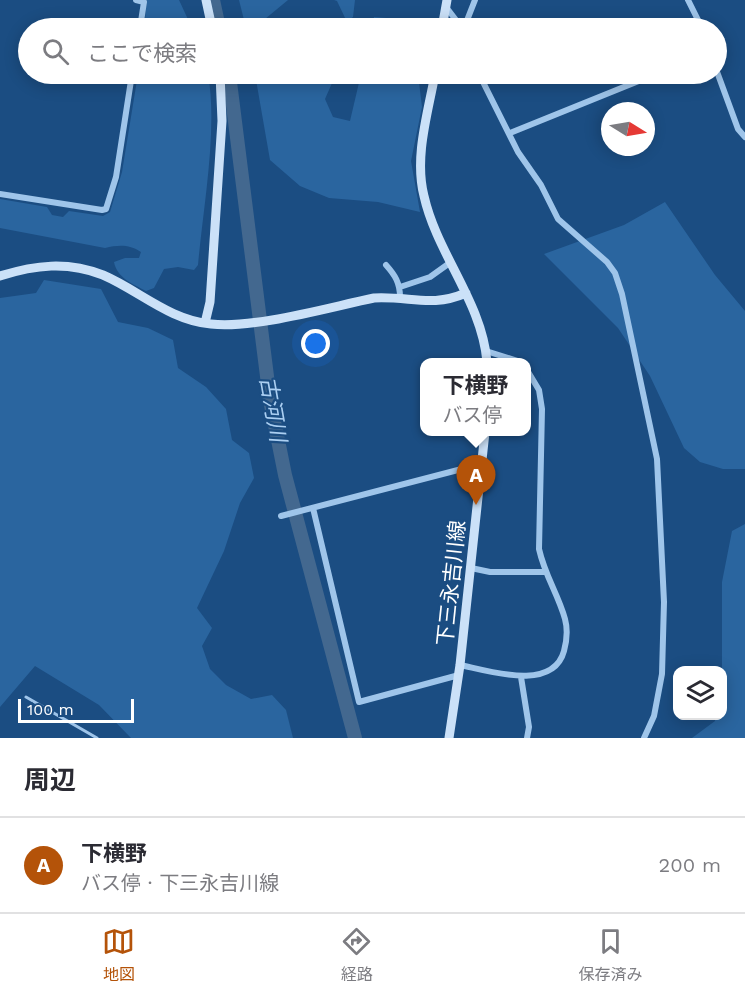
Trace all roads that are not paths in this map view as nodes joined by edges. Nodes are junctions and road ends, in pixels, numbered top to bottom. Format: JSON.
{"nodes":[{"id":1,"x":136,"y":0,"type":"edge"},
{"id":2,"x":206,"y":0,"type":"edge"},
{"id":3,"x":475,"y":0,"type":"edge"},
{"id":4,"x":688,"y":0,"type":"edge"},
{"id":5,"x":447,"y":4,"type":"edge"},
{"id":6,"x":142,"y":18,"type":"edge"},
{"id":7,"x":210,"y":18,"type":"edge"},
{"id":8,"x":456,"y":18,"type":"edge"},
{"id":9,"x":467,"y":18,"type":"edge"},
{"id":10,"x":697,"y":18,"type":"edge"},
{"id":11,"x":130,"y":84,"type":"edge"},
{"id":12,"x":220,"y":84,"type":"edge"},
{"id":13,"x":433,"y":84,"type":"edge"},
{"id":14,"x":484,"y":84,"type":"edge"},
{"id":15,"x":631,"y":84,"type":"edge"},
{"id":16,"x":722,"y":84,"type":"edge"},
{"id":17,"x":510,"y":133,"type":"junction"},
{"id":18,"x":745,"y":137,"type":"edge"},
{"id":19,"x":0,"y":194,"type":"edge"},
{"id":20,"x":451,"y":262,"type":"junction"},
{"id":21,"x":386,"y":265,"type":"dead end"},
{"id":22,"x":0,"y":276,"type":"edge"},
{"id":23,"x":400,"y":292,"type":"junction"},
{"id":24,"x":466,"y":293,"type":"junction"},
{"id":25,"x":205,"y":323,"type":"junction"},
{"id":26,"x":486,"y":351,"type":"junction"},
{"id":27,"x":487,"y":358,"type":"edge"},
{"id":28,"x":506,"y":358,"type":"edge"},
{"id":29,"x":531,"y":377,"type":"edge"},
{"id":30,"x":485,"y":436,"type":"edge"},
{"id":31,"x":482,"y":464,"type":"junction"},
{"id":32,"x":312,"y":509,"type":"junction"},
{"id":33,"x":280,"y":516,"type":"dead end"},
{"id":34,"x":471,"y":568,"type":"junction"},
{"id":35,"x":544,"y":572,"type":"junction"},
{"id":36,"x":460,"y":670,"type":"junction"},
{"id":37,"x":521,"y":677,"type":"junction"},
{"id":38,"x":26,"y":697,"type":"dead end"},
{"id":39,"x":97,"y":738,"type":"edge"},
{"id":40,"x":449,"y":738,"type":"edge"},
{"id":41,"x":527,"y":738,"type":"edge"},
{"id":42,"x":644,"y":738,"type":"edge"}],
"edges":[{"from":1,"to":6,"type":"street"},
{"from":2,"to":7,"type":"street"},
{"from":3,"to":9,"type":"street"},
{"from":4,"to":10,"type":"street"},
{"from":5,"to":8,"type":"street"},
{"from":11,"to":19,"type":"street"},
{"from":12,"to":25,"type":"street"},
{"from":13,"to":20,"type":"street"},
{"from":14,"to":17,"type":"street"},
{"from":15,"to":17,"type":"street"},
{"from":16,"to":18,"type":"street"},
{"from":17,"to":42,"type":"street"},
{"from":20,"to":23,"type":"street"},
{"from":20,"to":24,"type":"street"},
{"from":21,"to":23,"type":"street"},
{"from":22,"to":25,"type":"street"},
{"from":23,"to":24,"type":"street"},
{"from":23,"to":25,"type":"street"},
{"from":24,"to":26,"type":"street"},
{"from":26,"to":27,"type":"street"},
{"from":26,"to":28,"type":"street"},
{"from":29,"to":35,"type":"street"},
{"from":30,"to":31,"type":"street","name":"下三永吉川線"},
{"from":31,"to":32,"type":"street"},
{"from":31,"to":34,"type":"street","name":"下三永吉川線"},
{"from":32,"to":33,"type":"street"},
{"from":32,"to":36,"type":"street"},
{"from":34,"to":35,"type":"street"},
{"from":34,"to":36,"type":"street","name":"下三永吉川線"},
{"from":35,"to":37,"type":"street"},
{"from":36,"to":37,"type":"street"},
{"from":36,"to":40,"type":"street","name":"下三永吉川線"},
{"from":37,"to":41,"type":"street"},
{"from":38,"to":39,"type":"lane"}]}
